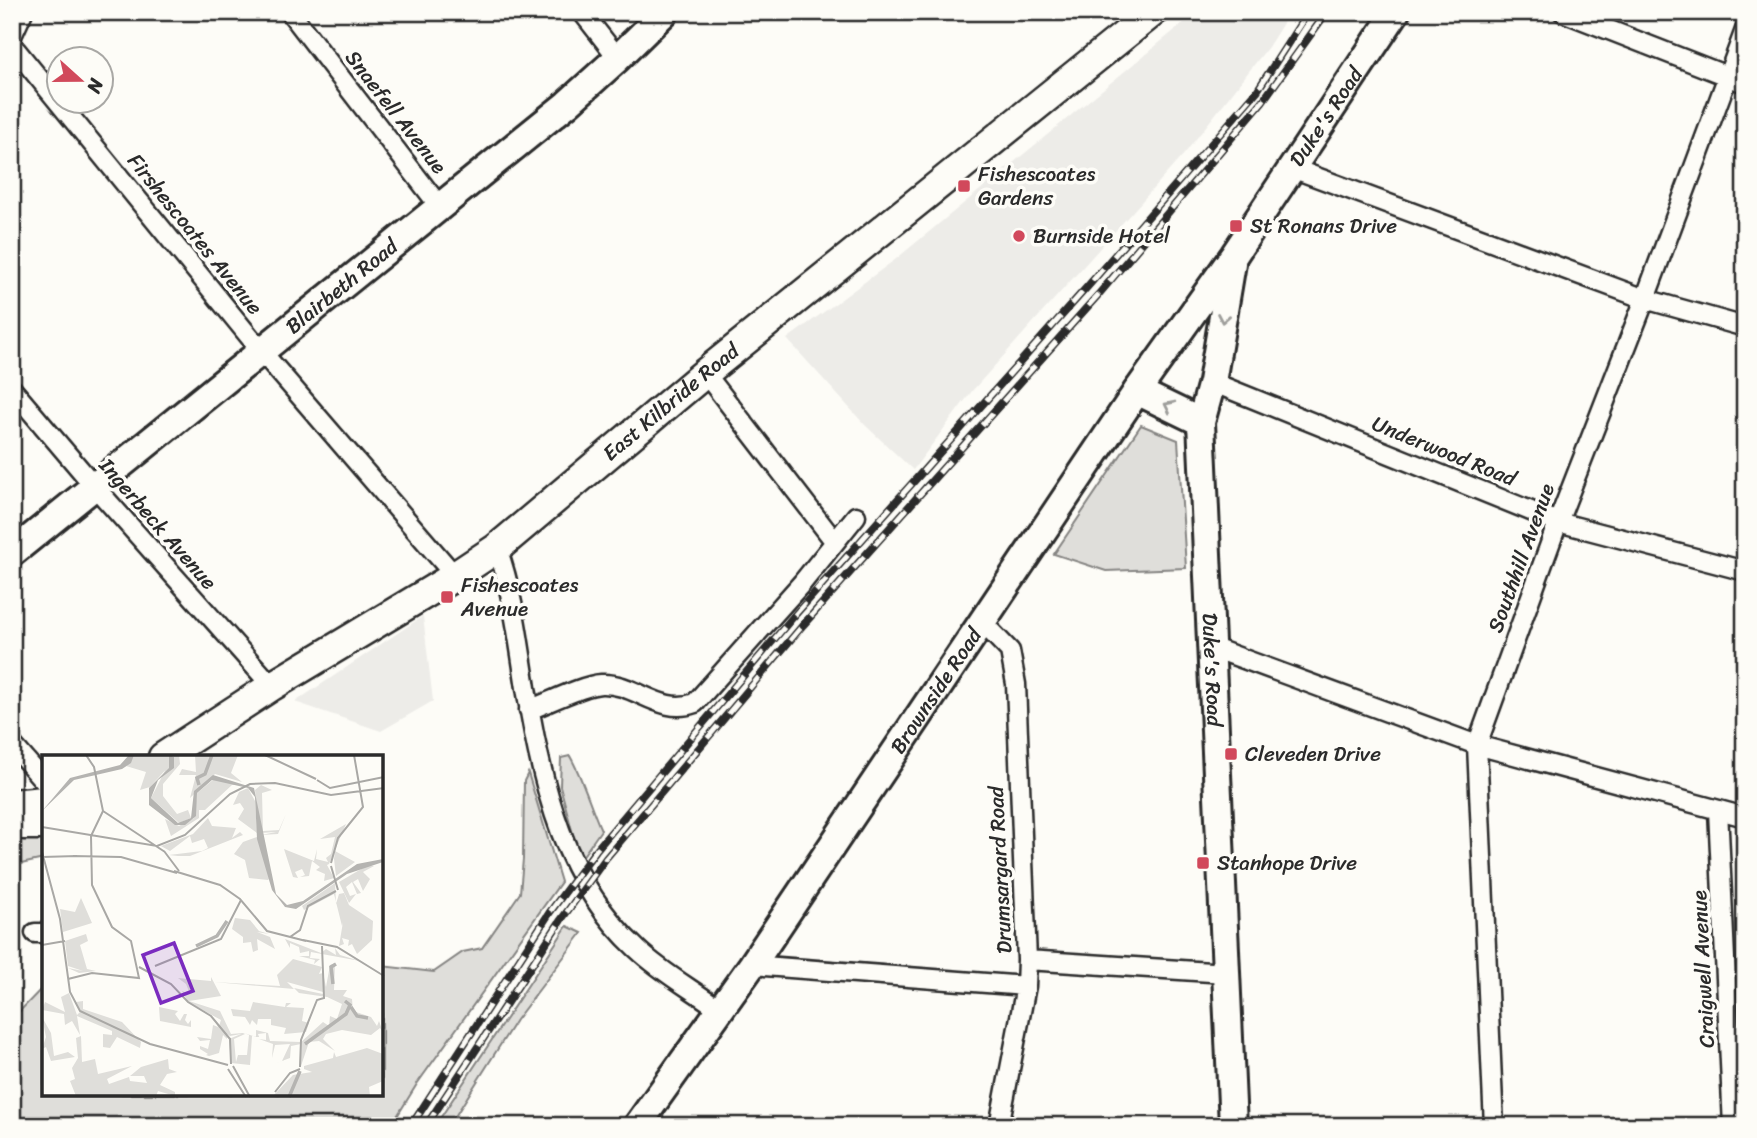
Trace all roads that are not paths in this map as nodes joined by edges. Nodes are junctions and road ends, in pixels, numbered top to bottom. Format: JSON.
{"nodes":[{"id":1,"x":23,"y":12,"type":"edge"},
{"id":2,"x":290,"y":12,"type":"edge"},
{"id":3,"x":582,"y":12,"type":"edge"},
{"id":4,"x":664,"y":12,"type":"edge"},
{"id":5,"x":1153,"y":12,"type":"edge"},
{"id":6,"x":1396,"y":12,"type":"edge"},
{"id":7,"x":1563,"y":12,"type":"edge"},
{"id":8,"x":1745,"y":30,"type":"edge"},
{"id":9,"x":12,"y":36,"type":"edge"},
{"id":10,"x":12,"y":45,"type":"edge"},
{"id":11,"x":618,"y":58,"type":"junction"},
{"id":12,"x":1727,"y":76,"type":"junction"},
{"id":13,"x":1745,"y":83,"type":"edge"},
{"id":14,"x":1292,"y":167,"type":"junction"},
{"id":15,"x":440,"y":207,"type":"junction"},
{"id":16,"x":1234,"y":255,"type":"junction"},
{"id":17,"x":1645,"y":299,"type":"junction"},
{"id":18,"x":1745,"y":327,"type":"edge"},
{"id":19,"x":262,"y":352,"type":"junction"},
{"id":20,"x":705,"y":373,"type":"junction"},
{"id":21,"x":1212,"y":382,"type":"junction"},
{"id":22,"x":12,"y":389,"type":"edge"},
{"id":23,"x":1137,"y":391,"type":"junction"},
{"id":24,"x":1201,"y":422,"type":"junction"},
{"id":25,"x":95,"y":486,"type":"junction"},
{"id":26,"x":856,"y":516,"type":"dead end"},
{"id":27,"x":1558,"y":522,"type":"junction"},
{"id":28,"x":835,"y":542,"type":"junction"},
{"id":29,"x":497,"y":548,"type":"junction"},
{"id":30,"x":12,"y":553,"type":"edge"},
{"id":31,"x":1745,"y":571,"type":"edge"},
{"id":32,"x":455,"y":576,"type":"junction"},
{"id":33,"x":982,"y":622,"type":"junction"},
{"id":34,"x":1212,"y":647,"type":"junction"},
{"id":35,"x":272,"y":686,"type":"junction"},
{"id":36,"x":529,"y":710,"type":"junction"},
{"id":37,"x":12,"y":744,"type":"edge"},
{"id":38,"x":1477,"y":745,"type":"junction"},
{"id":39,"x":180,"y":752,"type":"edge"},
{"id":40,"x":42,"y":779,"type":"edge"},
{"id":41,"x":42,"y":801,"type":"edge"},
{"id":42,"x":12,"y":804,"type":"edge"},
{"id":43,"x":1718,"y":810,"type":"junction"},
{"id":44,"x":1745,"y":817,"type":"edge"},
{"id":45,"x":12,"y":825,"type":"edge"},
{"id":46,"x":42,"y":825,"type":"edge"},
{"id":47,"x":1027,"y":960,"type":"junction"},
{"id":48,"x":752,"y":965,"type":"junction"},
{"id":49,"x":1226,"y":973,"type":"junction"},
{"id":50,"x":1026,"y":986,"type":"junction"},
{"id":51,"x":719,"y":1009,"type":"junction"},
{"id":52,"x":637,"y":1126,"type":"edge"},
{"id":53,"x":999,"y":1126,"type":"edge"},
{"id":54,"x":1233,"y":1126,"type":"edge"},
{"id":55,"x":1494,"y":1126,"type":"edge"},
{"id":56,"x":1733,"y":1126,"type":"edge"}],
"edges":[{"from":1,"to":9,"type":"street"},
{"from":2,"to":15,"type":"street","name":"Snaefell Avenue"},
{"from":3,"to":11,"type":"street"},
{"from":4,"to":11,"type":"street","name":"Blairbeth Road"},
{"from":5,"to":20,"type":"main road","name":"East Kilbride Road"},
{"from":6,"to":14,"type":"street","name":"Duke's Road"},
{"from":7,"to":12,"type":"street"},
{"from":8,"to":12,"type":"street","name":"Southhill Avenue"},
{"from":10,"to":19,"type":"street","name":"Firshescoates Avenue"},
{"from":11,"to":15,"type":"street","name":"Blairbeth Road"},
{"from":12,"to":13,"type":"street"},
{"from":12,"to":17,"type":"street","name":"Southhill Avenue"},
{"from":14,"to":16,"type":"street","name":"Duke's Road"},
{"from":14,"to":17,"type":"street"},
{"from":15,"to":19,"type":"street","name":"Blairbeth Road"},
{"from":16,"to":21,"type":"street","name":"Duke's Road","one_way":true},
{"from":16,"to":23,"type":"street","name":"Brownside Road"},
{"from":17,"to":18,"type":"street"},
{"from":17,"to":27,"type":"street","name":"Southhill Avenue"},
{"from":19,"to":25,"type":"street","name":"Blairbeth Road"},
{"from":19,"to":32,"type":"street","name":"Firshescoates Avenue"},
{"from":20,"to":28,"type":"street"},
{"from":20,"to":29,"type":"main road","name":"East Kilbride Road"},
{"from":21,"to":24,"type":"street","name":"Duke's Road"},
{"from":21,"to":27,"type":"street","name":"Underwood Road"},
{"from":22,"to":25,"type":"street","name":"Ingerbeck Avenue"},
{"from":24,"to":23,"type":"street","one_way":true},
{"from":23,"to":33,"type":"street","name":"Brownside Road"},
{"from":24,"to":34,"type":"street","name":"Duke's Road"},
{"from":25,"to":30,"type":"street","name":"Blairbeth Road"},
{"from":25,"to":35,"type":"street","name":"Ingerbeck Avenue"},
{"from":26,"to":28,"type":"street"},
{"from":27,"to":31,"type":"street","name":"Underwood Road"},
{"from":27,"to":38,"type":"street","name":"Southhill Avenue"},
{"from":28,"to":36,"type":"street"},
{"from":29,"to":32,"type":"main road","name":"East Kilbride Road"},
{"from":29,"to":36,"type":"street"},
{"from":32,"to":35,"type":"main road","name":"East Kilbride Road"},
{"from":33,"to":47,"type":"street","name":"Drumsargard Road"},
{"from":33,"to":48,"type":"street","name":"Brownside Road"},
{"from":34,"to":38,"type":"street"},
{"from":34,"to":49,"type":"street","name":"Duke's Road"},
{"from":35,"to":39,"type":"main road","name":"East Kilbride Road"},
{"from":36,"to":51,"type":"street"},
{"from":37,"to":40,"type":"street"},
{"from":38,"to":43,"type":"street"},
{"from":38,"to":55,"type":"street","name":"Southhill Avenue"},
{"from":41,"to":42,"type":"main road"},
{"from":43,"to":44,"type":"street"},
{"from":43,"to":56,"type":"street","name":"Craigwell Avenue"},
{"from":45,"to":46,"type":"main road"},
{"from":47,"to":49,"type":"street"},
{"from":47,"to":50,"type":"street","name":"Drumsargard Road"},
{"from":48,"to":50,"type":"street"},
{"from":48,"to":51,"type":"street","name":"Brownside Road"},
{"from":49,"to":54,"type":"street","name":"Duke's Road"},
{"from":50,"to":53,"type":"street","name":"Drumsargard Road"},
{"from":51,"to":52,"type":"street","name":"Brownside Road"}]}
